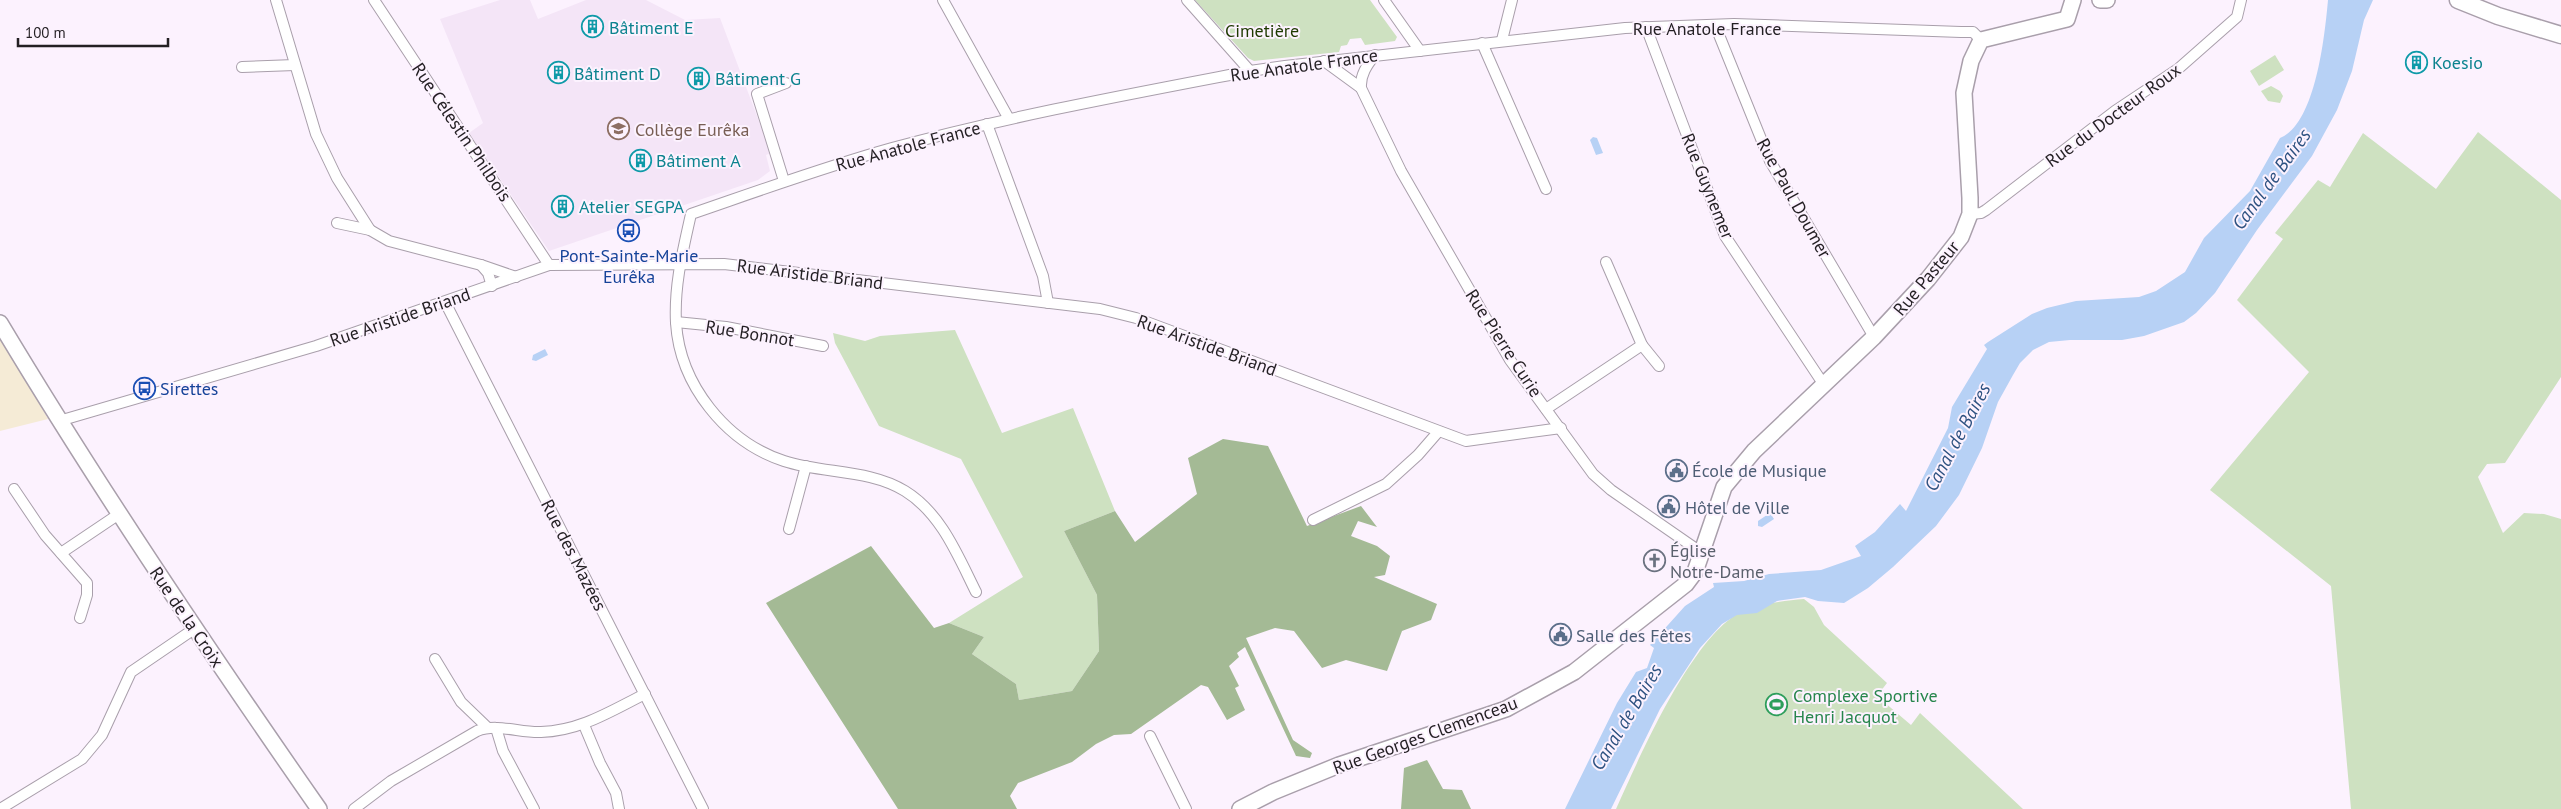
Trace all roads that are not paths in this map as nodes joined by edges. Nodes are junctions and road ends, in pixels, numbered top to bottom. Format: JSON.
{"nodes":[{"id":1,"x":276,"y":0,"type":"edge"},
{"id":2,"x":374,"y":0,"type":"edge"},
{"id":3,"x":944,"y":0,"type":"edge"},
{"id":4,"x":1187,"y":0,"type":"edge"},
{"id":5,"x":1384,"y":0,"type":"edge"},
{"id":6,"x":1512,"y":0,"type":"edge"},
{"id":7,"x":2073,"y":0,"type":"edge"},
{"id":8,"x":2100,"y":0,"type":"edge"},
{"id":9,"x":2107,"y":0,"type":"edge"},
{"id":10,"x":2241,"y":0,"type":"edge"},
{"id":11,"x":2458,"y":0,"type":"edge"},
{"id":12,"x":1715,"y":25,"type":"junction"},
{"id":13,"x":1646,"y":27,"type":"junction"},
{"id":14,"x":2561,"y":35,"type":"edge"},
{"id":15,"x":1502,"y":40,"type":"junction"},
{"id":16,"x":1982,"y":40,"type":"junction"},
{"id":17,"x":1482,"y":43,"type":"junction"},
{"id":18,"x":1420,"y":50,"type":"junction"},
{"id":19,"x":1375,"y":55,"type":"junction"},
{"id":20,"x":1324,"y":61,"type":"junction"},
{"id":21,"x":295,"y":65,"type":"junction"},
{"id":22,"x":242,"y":67,"type":"dead end"},
{"id":23,"x":1250,"y":70,"type":"junction"},
{"id":24,"x":786,"y":83,"type":"dead end"},
{"id":25,"x":1361,"y":88,"type":"junction"},
{"id":26,"x":1009,"y":119,"type":"junction"},
{"id":27,"x":987,"y":124,"type":"junction"},
{"id":28,"x":784,"y":181,"type":"junction"},
{"id":29,"x":1546,"y":189,"type":"dead end"},
{"id":30,"x":1970,"y":214,"type":"junction"},
{"id":31,"x":337,"y":223,"type":"dead end"},
{"id":32,"x":370,"y":230,"type":"junction"},
{"id":33,"x":1606,"y":262,"type":"dead end"},
{"id":34,"x":679,"y":263,"type":"junction"},
{"id":35,"x":481,"y":264,"type":"junction"},
{"id":36,"x":549,"y":265,"type":"junction"},
{"id":37,"x":516,"y":277,"type":"junction"},
{"id":38,"x":492,"y":286,"type":"junction"},
{"id":39,"x":445,"y":302,"type":"junction"},
{"id":40,"x":1048,"y":303,"type":"junction"},
{"id":41,"x":676,"y":322,"type":"junction"},
{"id":42,"x":0,"y":324,"type":"edge"},
{"id":43,"x":1874,"y":337,"type":"junction"},
{"id":44,"x":1642,"y":345,"type":"junction"},
{"id":45,"x":823,"y":346,"type":"dead end"},
{"id":46,"x":1659,"y":366,"type":"dead end"},
{"id":47,"x":1824,"y":385,"type":"junction"},
{"id":48,"x":1546,"y":408,"type":"junction"},
{"id":49,"x":59,"y":421,"type":"junction"},
{"id":50,"x":1561,"y":428,"type":"junction"},
{"id":51,"x":1438,"y":432,"type":"junction"},
{"id":52,"x":806,"y":466,"type":"junction"},
{"id":53,"x":14,"y":489,"type":"dead end"},
{"id":54,"x":119,"y":514,"type":"junction"},
{"id":55,"x":1313,"y":520,"type":"dead end"},
{"id":56,"x":789,"y":529,"type":"dead end"},
{"id":57,"x":61,"y":553,"type":"junction"},
{"id":58,"x":1702,"y":553,"type":"junction"},
{"id":59,"x":1696,"y":572,"type":"joint"},
{"id":60,"x":976,"y":592,"type":"dead end"},
{"id":61,"x":80,"y":618,"type":"dead end"},
{"id":62,"x":194,"y":629,"type":"junction"},
{"id":63,"x":435,"y":659,"type":"dead end"},
{"id":64,"x":645,"y":694,"type":"junction"},
{"id":65,"x":584,"y":725,"type":"junction"},
{"id":66,"x":491,"y":728,"type":"junction"},
{"id":67,"x":1150,"y":736,"type":"dead end"},
{"id":68,"x":0,"y":809,"type":"edge"},
{"id":69,"x":319,"y":809,"type":"edge"},
{"id":70,"x":354,"y":809,"type":"edge"},
{"id":71,"x":534,"y":809,"type":"edge"},
{"id":72,"x":619,"y":809,"type":"edge"},
{"id":73,"x":703,"y":809,"type":"edge"},
{"id":74,"x":1186,"y":809,"type":"edge"},
{"id":75,"x":1240,"y":809,"type":"edge"}],
"edges":[{"from":1,"to":21,"type":"street"},
{"from":2,"to":36,"type":"street","name":"Rue Célestin Philbois"},
{"from":3,"to":26,"type":"street"},
{"from":4,"to":23,"type":"street"},
{"from":5,"to":18,"type":"street"},
{"from":6,"to":15,"type":"street"},
{"from":7,"to":16,"type":"main road"},
{"from":8,"to":9,"type":"main road"},
{"from":10,"to":30,"type":"street","name":"Rue du Docteur Roux"},
{"from":11,"to":14,"type":"main road"},
{"from":12,"to":13,"type":"street","name":"Rue Anatole France"},
{"from":12,"to":16,"type":"street","name":"Rue Anatole France"},
{"from":12,"to":43,"type":"street","name":"Rue Paul Doumer"},
{"from":13,"to":15,"type":"street","name":"Rue Anatole France"},
{"from":13,"to":47,"type":"street","name":"Rue Guynemer"},
{"from":15,"to":17,"type":"street","name":"Rue Anatole France"},
{"from":16,"to":30,"type":"main road","name":"Rue Pasteur"},
{"from":17,"to":18,"type":"street","name":"Rue Anatole France"},
{"from":17,"to":29,"type":"street"},
{"from":18,"to":19,"type":"street","name":"Rue Anatole France"},
{"from":19,"to":20,"type":"street","name":"Rue Anatole France"},
{"from":19,"to":25,"type":"street"},
{"from":20,"to":23,"type":"street","name":"Rue Anatole France"},
{"from":20,"to":25,"type":"street","name":"Rue Pierre Curie"},
{"from":21,"to":22,"type":"street"},
{"from":21,"to":32,"type":"street"},
{"from":23,"to":26,"type":"street","name":"Rue Anatole France"},
{"from":24,"to":28,"type":"street"},
{"from":25,"to":48,"type":"street","name":"Rue Pierre Curie"},
{"from":26,"to":27,"type":"street","name":"Rue Anatole France"},
{"from":27,"to":28,"type":"street","name":"Rue Anatole France"},
{"from":27,"to":40,"type":"street"},
{"from":28,"to":34,"type":"street","name":"Rue Anatole France"},
{"from":30,"to":43,"type":"main road","name":"Rue Pasteur"},
{"from":31,"to":32,"type":"street"},
{"from":32,"to":35,"type":"street"},
{"from":33,"to":44,"type":"street"},
{"from":34,"to":36,"type":"street","name":"Rue Aristide Briand"},
{"from":34,"to":40,"type":"street","name":"Rue Aristide Briand"},
{"from":34,"to":41,"type":"street"},
{"from":35,"to":37,"type":"street"},
{"from":35,"to":38,"type":"street"},
{"from":36,"to":37,"type":"street","name":"Rue Aristide Briand"},
{"from":37,"to":38,"type":"street","name":"Rue Aristide Briand"},
{"from":38,"to":39,"type":"street","name":"Rue Aristide Briand"},
{"from":39,"to":49,"type":"street","name":"Rue Aristide Briand"},
{"from":39,"to":64,"type":"street","name":"Rue des Mazées"},
{"from":40,"to":51,"type":"street","name":"Rue Aristide Briand"},
{"from":41,"to":45,"type":"street","name":"Rue Bonnot"},
{"from":41,"to":52,"type":"street"},
{"from":42,"to":49,"type":"main road","name":"Rue de la Croix"},
{"from":43,"to":47,"type":"main road","name":"Rue Pasteur"},
{"from":44,"to":46,"type":"street"},
{"from":44,"to":48,"type":"street"},
{"from":47,"to":58,"type":"main road","name":"Rue Pasteur"},
{"from":48,"to":50,"type":"street","name":"Rue Pierre Curie"},
{"from":49,"to":54,"type":"main road","name":"Rue de la Croix"},
{"from":50,"to":51,"type":"street","name":"Rue Aristide Briand"},
{"from":50,"to":58,"type":"street","name":"Rue Pierre Curie"},
{"from":51,"to":55,"type":"street"},
{"from":52,"to":56,"type":"street"},
{"from":52,"to":60,"type":"street"},
{"from":53,"to":57,"type":"street"},
{"from":54,"to":57,"type":"street"},
{"from":54,"to":62,"type":"main road","name":"Rue de la Croix"},
{"from":57,"to":61,"type":"street"},
{"from":58,"to":59,"type":"main road","name":"Rue Pasteur"},
{"from":59,"to":75,"type":"main road","name":"Rue Georges Clemenceau"},
{"from":62,"to":68,"type":"street"},
{"from":62,"to":69,"type":"main road","name":"Rue de la Croix"},
{"from":63,"to":66,"type":"street"},
{"from":64,"to":65,"type":"street"},
{"from":64,"to":73,"type":"street","name":"Rue des Mazées"},
{"from":65,"to":66,"type":"street"},
{"from":65,"to":72,"type":"street"},
{"from":66,"to":70,"type":"street"},
{"from":66,"to":71,"type":"street"},
{"from":67,"to":74,"type":"street"}]}
